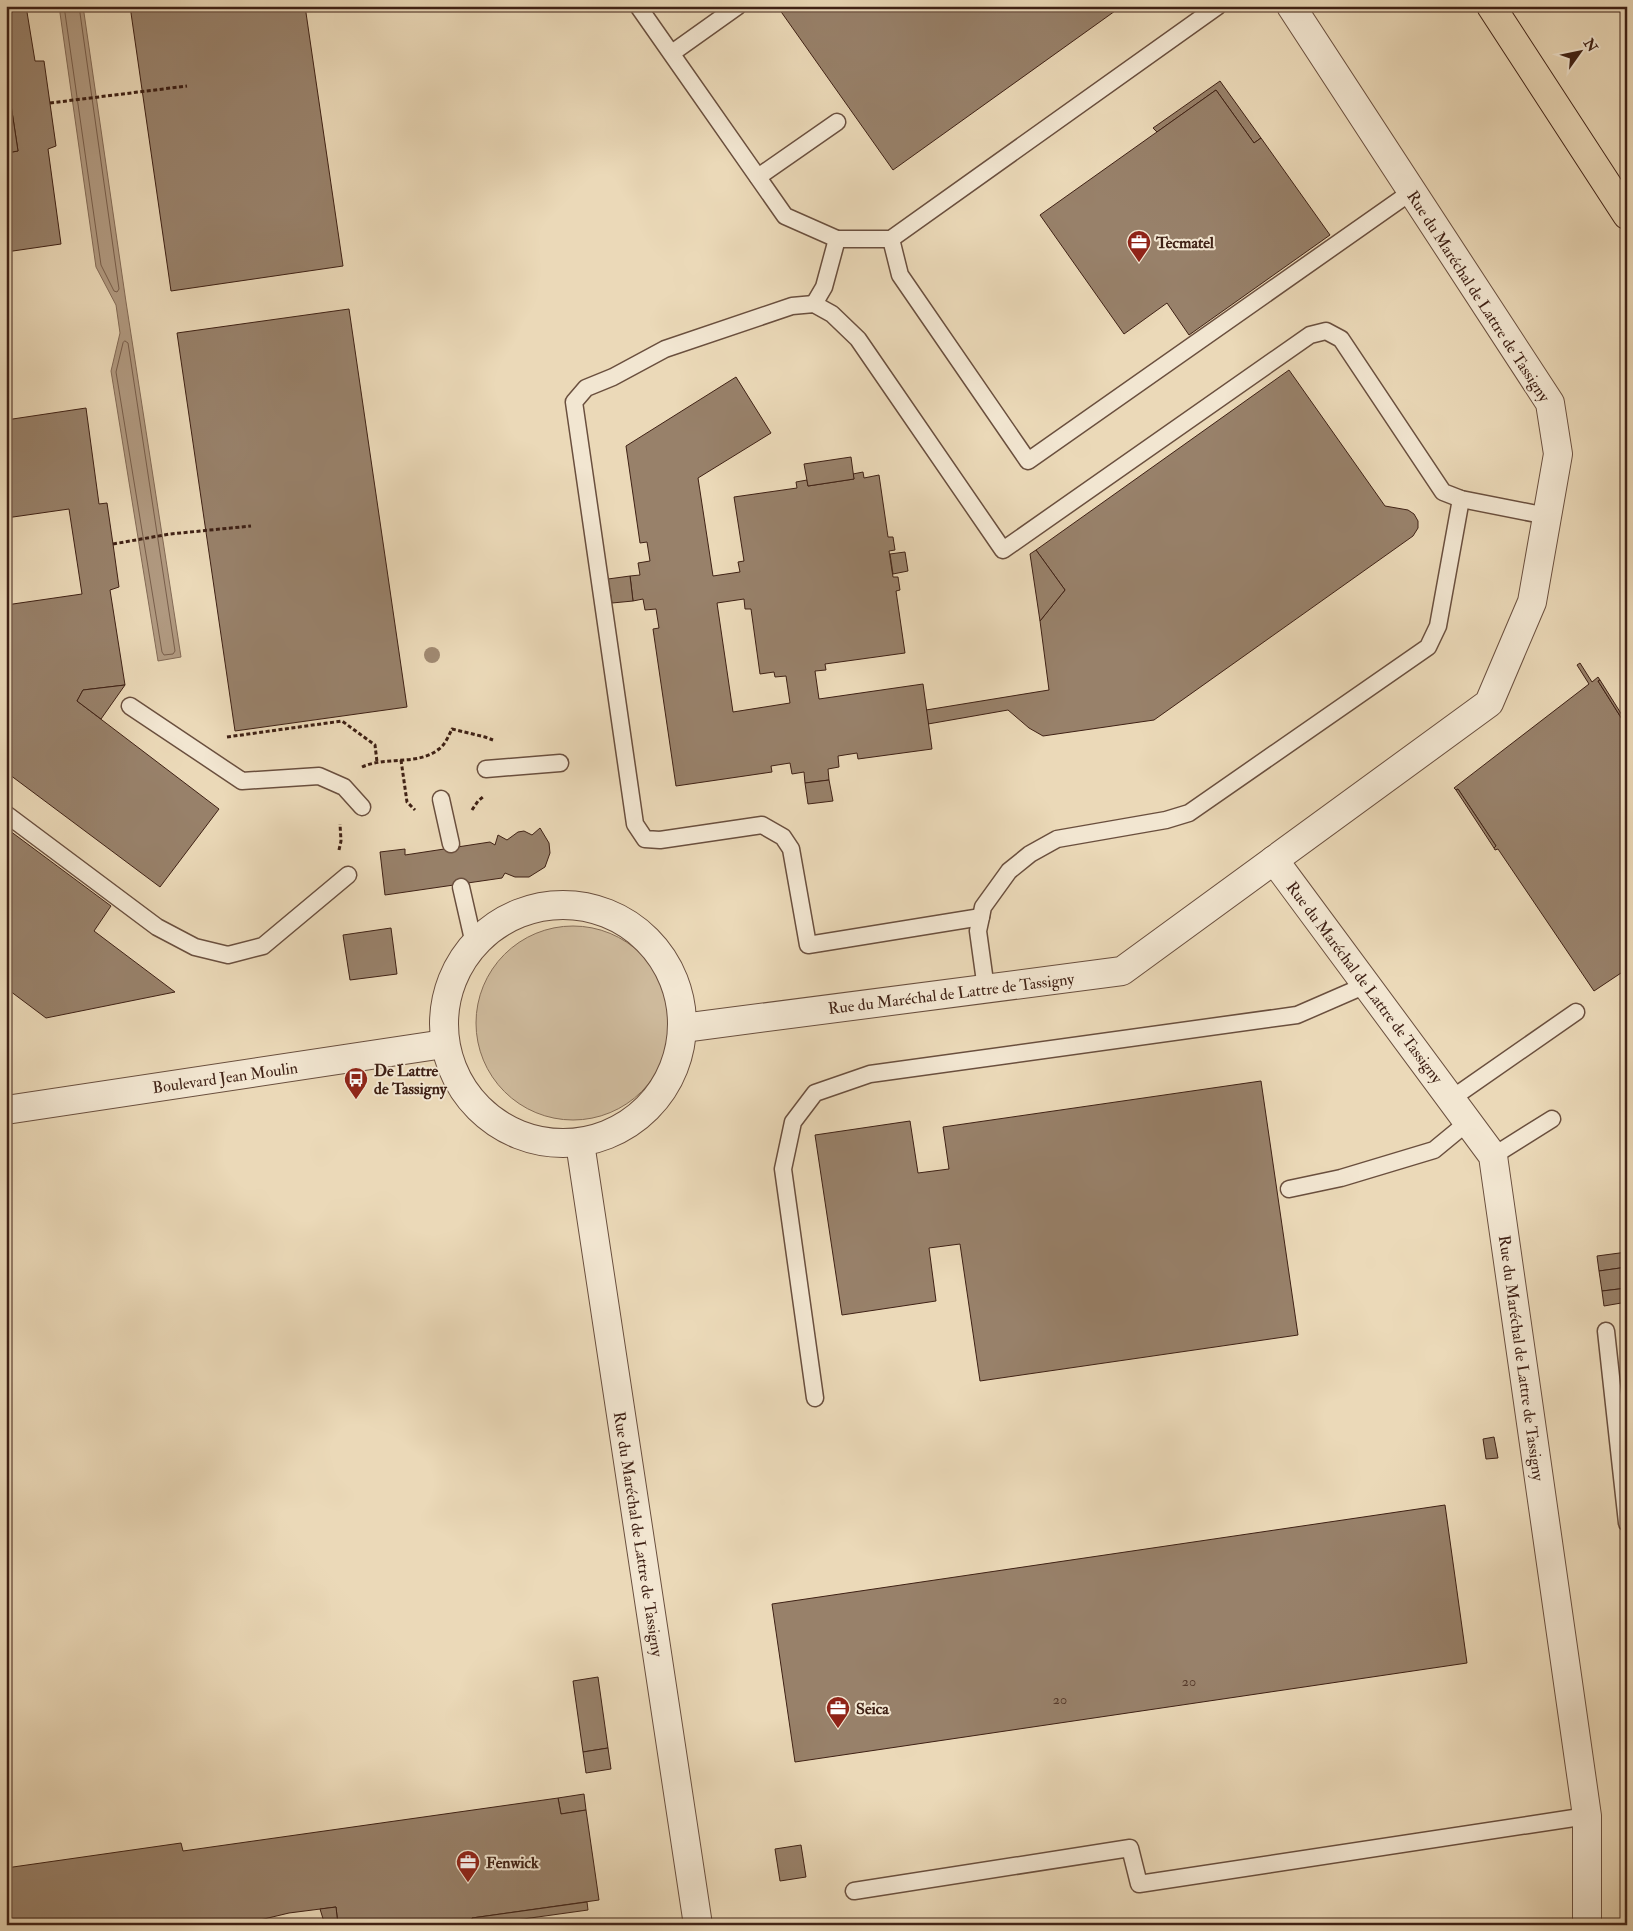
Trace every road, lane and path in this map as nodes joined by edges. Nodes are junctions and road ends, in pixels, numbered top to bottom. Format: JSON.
{"nodes":[{"id":1,"x":638,"y":6,"type":"edge"},
{"id":2,"x":738,"y":6,"type":"edge"},
{"id":3,"x":1218,"y":6,"type":"edge"},
{"id":4,"x":1291,"y":6,"type":"edge"},
{"id":5,"x":1491,"y":6,"type":"edge"},
{"id":6,"x":672,"y":53,"type":"junction"},
{"id":7,"x":187,"y":86,"type":"dead end"},
{"id":8,"x":50,"y":103,"type":"dead end"},
{"id":9,"x":837,"y":122,"type":"dead end"},
{"id":10,"x":758,"y":177,"type":"junction"},
{"id":11,"x":1411,"y":192,"type":"junction"},
{"id":12,"x":1627,"y":215,"type":"edge"},
{"id":13,"x":837,"y":239,"type":"junction"},
{"id":14,"x":891,"y":239,"type":"junction"},
{"id":15,"x":814,"y":304,"type":"junction"},
{"id":16,"x":1461,"y":499,"type":"junction"},
{"id":17,"x":1547,"y":516,"type":"junction"},
{"id":18,"x":251,"y":526,"type":"dead end"},
{"id":19,"x":113,"y":544,"type":"dead end"},
{"id":20,"x":130,"y":706,"type":"dead end"},
{"id":21,"x":227,"y":737,"type":"dead end"},
{"id":22,"x":377,"y":762,"type":"junction"},
{"id":23,"x":560,"y":763,"type":"dead end"},
{"id":24,"x":494,"y":769,"type":"junction"},
{"id":25,"x":344,"y":787,"type":"junction"},
{"id":26,"x":441,"y":799,"type":"dead end"},
{"id":27,"x":362,"y":807,"type":"dead end"},
{"id":28,"x":6,"y":814,"type":"edge"},
{"id":29,"x":451,"y":844,"type":"joint"},
{"id":30,"x":338,"y":855,"type":"dead end"},
{"id":31,"x":1274,"y":860,"type":"junction"},
{"id":32,"x":348,"y":875,"type":"dead end"},
{"id":33,"x":461,"y":887,"type":"dead end"},
{"id":34,"x":981,"y":918,"type":"junction"},
{"id":35,"x":474,"y":944,"type":"junction"},
{"id":36,"x":1366,"y":985,"type":"junction"},
{"id":37,"x":986,"y":989,"type":"junction"},
{"id":38,"x":1576,"y":1012,"type":"dead end"},
{"id":39,"x":683,"y":1028,"type":"junction"},
{"id":40,"x":444,"y":1044,"type":"junction"},
{"id":41,"x":1451,"y":1098,"type":"junction"},
{"id":42,"x":6,"y":1110,"type":"edge"},
{"id":43,"x":1552,"y":1119,"type":"dead end"},
{"id":44,"x":1468,"y":1122,"type":"junction"},
{"id":45,"x":580,"y":1143,"type":"junction"},
{"id":46,"x":1493,"y":1156,"type":"junction"},
{"id":47,"x":1289,"y":1189,"type":"dead end"},
{"id":48,"x":1606,"y":1331,"type":"dead end"},
{"id":49,"x":814,"y":1398,"type":"dead end"},
{"id":50,"x":1627,"y":1523,"type":"edge"},
{"id":51,"x":1587,"y":1816,"type":"junction"},
{"id":52,"x":854,"y":1891,"type":"dead end"},
{"id":53,"x":698,"y":1925,"type":"edge"},
{"id":54,"x":1587,"y":1925,"type":"edge"}],
"edges":[{"from":1,"to":6,"type":"lane"},
{"from":2,"to":6,"type":"lane"},
{"from":3,"to":14,"type":"lane"},
{"from":4,"to":11,"type":"street","name":"Rue du Maréchal de Lattre de Tassigny"},
{"from":5,"to":12,"type":"highway"},
{"from":6,"to":10,"type":"lane"},
{"from":7,"to":8,"type":"path"},
{"from":9,"to":10,"type":"lane"},
{"from":10,"to":13,"type":"lane"},
{"from":11,"to":14,"type":"lane"},
{"from":11,"to":17,"type":"street","name":"Rue du Maréchal de Lattre de Tassigny"},
{"from":13,"to":14,"type":"lane"},
{"from":13,"to":15,"type":"lane"},
{"from":15,"to":16,"type":"lane"},
{"from":15,"to":34,"type":"lane"},
{"from":16,"to":17,"type":"lane"},
{"from":16,"to":34,"type":"lane"},
{"from":17,"to":31,"type":"street","name":"Rue du Maréchal de Lattre de Tassigny"},
{"from":18,"to":19,"type":"path"},
{"from":20,"to":25,"type":"lane"},
{"from":21,"to":22,"type":"path"},
{"from":22,"to":24,"type":"path"},
{"from":22,"to":25,"type":"path"},
{"from":23,"to":24,"type":"lane"},
{"from":24,"to":29,"type":"path"},
{"from":25,"to":27,"type":"lane"},
{"from":25,"to":30,"type":"path"},
{"from":26,"to":29,"type":"lane"},
{"from":28,"to":32,"type":"lane"},
{"from":31,"to":36,"type":"street","name":"Rue du Maréchal de Lattre de Tassigny"},
{"from":31,"to":37,"type":"street","name":"Rue du Maréchal de Lattre de Tassigny"},
{"from":33,"to":35,"type":"lane"},
{"from":34,"to":37,"type":"lane"},
{"from":35,"to":39,"type":"street"},
{"from":35,"to":40,"type":"street"},
{"from":36,"to":41,"type":"street","name":"Rue du Maréchal de Lattre de Tassigny"},
{"from":36,"to":49,"type":"lane"},
{"from":37,"to":39,"type":"street","name":"Rue du Maréchal de Lattre de Tassigny"},
{"from":38,"to":41,"type":"lane"},
{"from":39,"to":45,"type":"street"},
{"from":40,"to":42,"type":"street","name":"Boulevard Jean Moulin"},
{"from":40,"to":45,"type":"street"},
{"from":41,"to":44,"type":"street","name":"Rue du Maréchal de Lattre de Tassigny"},
{"from":43,"to":46,"type":"lane"},
{"from":44,"to":46,"type":"street","name":"Rue du Maréchal de Lattre de Tassigny"},
{"from":44,"to":47,"type":"lane"},
{"from":45,"to":53,"type":"street","name":"Rue du Maréchal de Lattre de Tassigny"},
{"from":46,"to":51,"type":"street","name":"Rue du Maréchal de Lattre de Tassigny"},
{"from":48,"to":50,"type":"lane"},
{"from":51,"to":52,"type":"lane"},
{"from":51,"to":54,"type":"street","name":"Rue du Maréchal de Lattre de Tassigny"}]}
